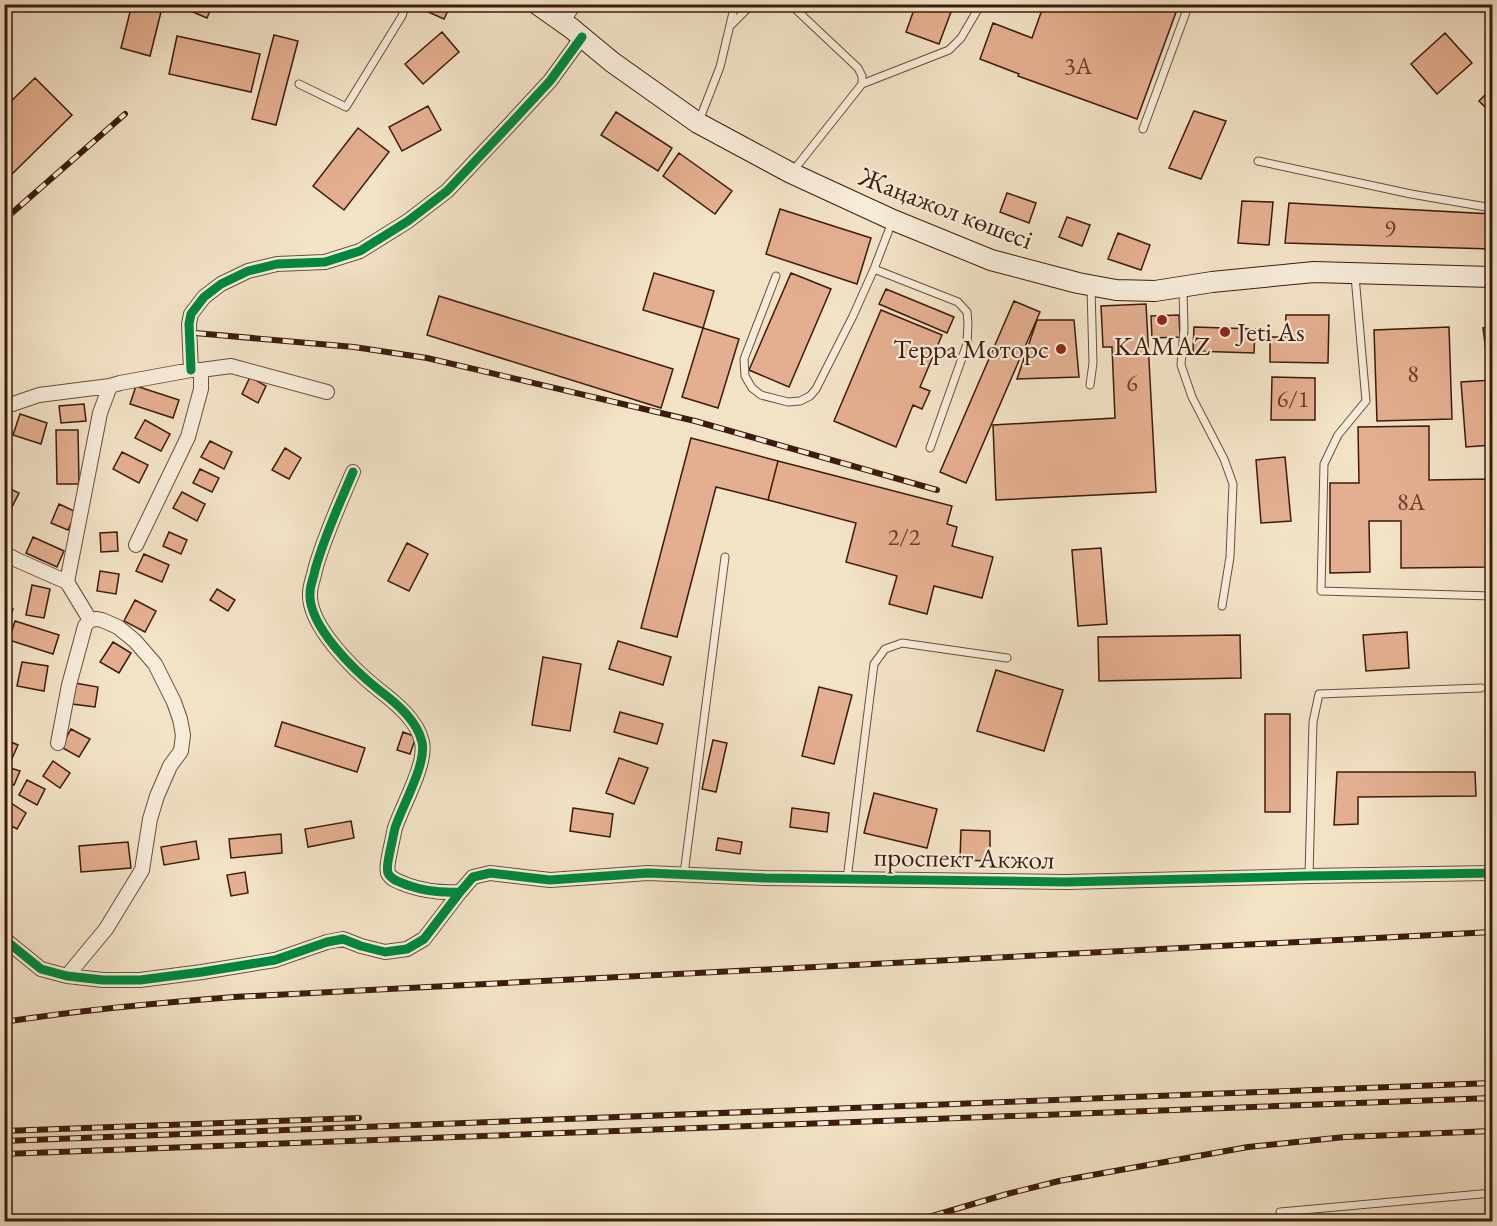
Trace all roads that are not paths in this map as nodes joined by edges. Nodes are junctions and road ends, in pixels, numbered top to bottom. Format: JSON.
{"nodes":[{"id":1,"x":406,"y":4,"type":"edge"},
{"id":2,"x":537,"y":4,"type":"edge"},
{"id":3,"x":574,"y":4,"type":"edge"},
{"id":4,"x":735,"y":4,"type":"edge"},
{"id":5,"x":752,"y":4,"type":"edge"},
{"id":6,"x":790,"y":4,"type":"edge"},
{"id":7,"x":981,"y":4,"type":"edge"},
{"id":8,"x":1189,"y":4,"type":"edge"},
{"id":9,"x":730,"y":26,"type":"junction"},
{"id":10,"x":572,"y":29,"type":"junction"},
{"id":11,"x":299,"y":84,"type":"dead end"},
{"id":12,"x":862,"y":84,"type":"junction"},
{"id":13,"x":698,"y":123,"type":"junction"},
{"id":14,"x":1143,"y":129,"type":"dead end"},
{"id":15,"x":1258,"y":161,"type":"dead end"},
{"id":16,"x":791,"y":174,"type":"junction"},
{"id":17,"x":1492,"y":208,"type":"edge"},
{"id":18,"x":893,"y":220,"type":"junction"},
{"id":19,"x":874,"y":269,"type":"junction"},
{"id":20,"x":1355,"y":274,"type":"junction"},
{"id":21,"x":776,"y":276,"type":"dead end"},
{"id":22,"x":1492,"y":277,"type":"edge"},
{"id":23,"x":1091,"y":286,"type":"junction"},
{"id":24,"x":1182,"y":286,"type":"junction"},
{"id":25,"x":196,"y":370,"type":"junction"},
{"id":26,"x":1090,"y":385,"type":"dead end"},
{"id":27,"x":110,"y":386,"type":"junction"},
{"id":28,"x":327,"y":392,"type":"dead end"},
{"id":29,"x":4,"y":407,"type":"edge"},
{"id":30,"x":930,"y":448,"type":"dead end"},
{"id":31,"x":353,"y":472,"type":"dead end"},
{"id":32,"x":136,"y":545,"type":"dead end"},
{"id":33,"x":4,"y":553,"type":"edge"},
{"id":34,"x":725,"y":557,"type":"dead end"},
{"id":35,"x":67,"y":582,"type":"junction"},
{"id":36,"x":1492,"y":596,"type":"edge"},
{"id":37,"x":1222,"y":606,"type":"dead end"},
{"id":38,"x":90,"y":620,"type":"junction"},
{"id":39,"x":1007,"y":658,"type":"dead end"},
{"id":40,"x":1481,"y":688,"type":"dead end"},
{"id":41,"x":58,"y":743,"type":"dead end"},
{"id":42,"x":1492,"y":873,"type":"edge"},
{"id":43,"x":684,"y":874,"type":"junction"},
{"id":44,"x":1309,"y":876,"type":"junction"},
{"id":45,"x":847,"y":879,"type":"junction"},
{"id":46,"x":460,"y":892,"type":"junction"},
{"id":47,"x":4,"y":939,"type":"edge"},
{"id":48,"x":67,"y":976,"type":"junction"},
{"id":49,"x":1492,"y":1193,"type":"edge"},
{"id":50,"x":1280,"y":1212,"type":"dead end"}],
"edges":[{"from":1,"to":11,"type":"lane"},
{"from":2,"to":10,"type":"main road","name":"Жаңажол көшесі"},
{"from":3,"to":10,"type":"street"},
{"from":4,"to":9,"type":"lane"},
{"from":5,"to":9,"type":"lane"},
{"from":6,"to":12,"type":"lane"},
{"from":7,"to":12,"type":"lane"},
{"from":8,"to":14,"type":"lane"},
{"from":9,"to":13,"type":"lane"},
{"from":10,"to":13,"type":"main road","name":"Жаңажол көшесі"},
{"from":10,"to":25,"type":"street"},
{"from":12,"to":16,"type":"lane"},
{"from":13,"to":16,"type":"main road","name":"Жаңажол көшесі"},
{"from":15,"to":17,"type":"lane"},
{"from":16,"to":18,"type":"main road","name":"Жаңажол көшесі"},
{"from":18,"to":19,"type":"lane"},
{"from":18,"to":23,"type":"main road","name":"Жаңажол көшесі"},
{"from":19,"to":21,"type":"lane"},
{"from":19,"to":30,"type":"lane"},
{"from":20,"to":22,"type":"main road","name":"Жаңажол көшесі"},
{"from":20,"to":24,"type":"main road","name":"Жаңажол көшесі"},
{"from":20,"to":36,"type":"lane"},
{"from":23,"to":24,"type":"main road","name":"Жаңажол көшесі"},
{"from":23,"to":26,"type":"lane"},
{"from":24,"to":37,"type":"lane"},
{"from":25,"to":27,"type":"street"},
{"from":25,"to":28,"type":"street"},
{"from":25,"to":32,"type":"street"},
{"from":27,"to":29,"type":"street"},
{"from":27,"to":35,"type":"street"},
{"from":31,"to":46,"type":"street"},
{"from":33,"to":35,"type":"street"},
{"from":34,"to":43,"type":"lane"},
{"from":35,"to":38,"type":"street"},
{"from":38,"to":41,"type":"street"},
{"from":38,"to":48,"type":"street"},
{"from":39,"to":45,"type":"lane"},
{"from":40,"to":44,"type":"lane"},
{"from":42,"to":44,"type":"street","name":"проспект Акжол"},
{"from":43,"to":45,"type":"street","name":"проспект Акжол"},
{"from":43,"to":46,"type":"street","name":"проспект Акжол"},
{"from":44,"to":45,"type":"street","name":"проспект Акжол"},
{"from":46,"to":48,"type":"street","name":"проспект Акжол"},
{"from":47,"to":48,"type":"street","name":"проспект Акжол"},
{"from":49,"to":50,"type":"lane"}]}
